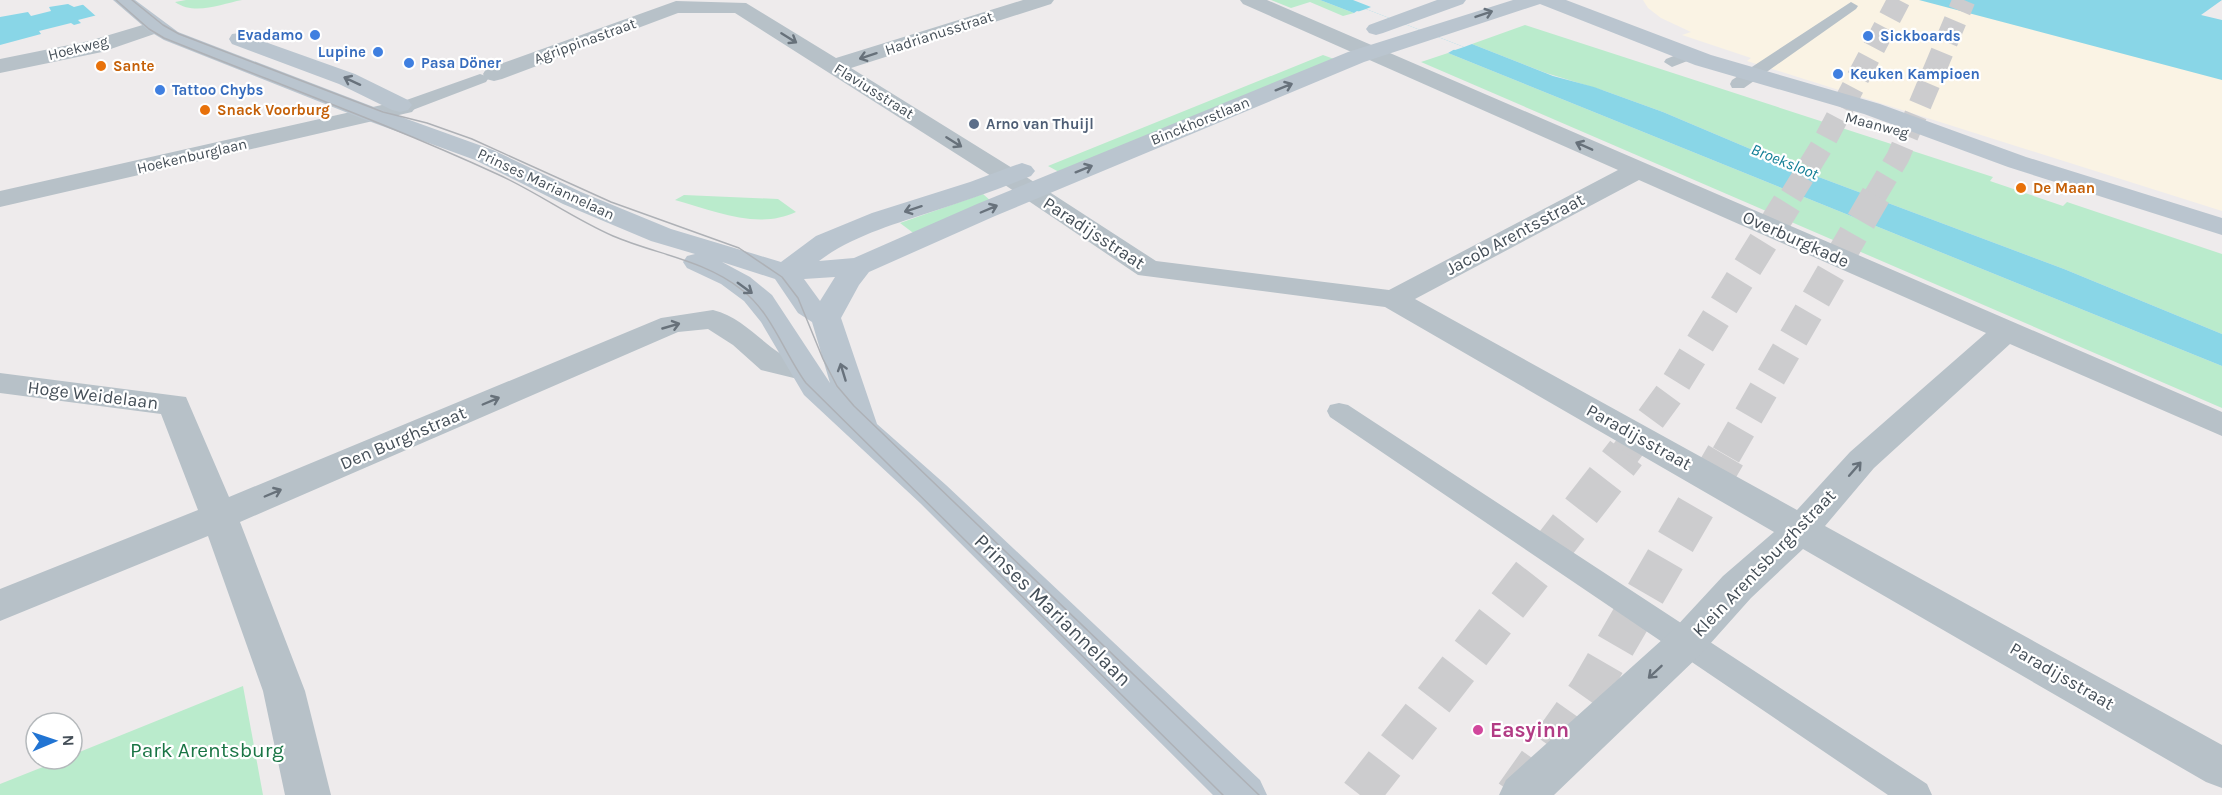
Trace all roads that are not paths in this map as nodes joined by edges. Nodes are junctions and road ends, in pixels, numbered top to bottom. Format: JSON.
{"nodes":[{"id":1,"x":1044,"y":0,"type":"edge"},
{"id":2,"x":1250,"y":0,"type":"edge"},
{"id":3,"x":1456,"y":0,"type":"edge"},
{"id":4,"x":1533,"y":0,"type":"edge"},
{"id":5,"x":684,"y":4,"type":"edge"},
{"id":6,"x":742,"y":4,"type":"edge"},
{"id":7,"x":130,"y":6,"type":"edge"},
{"id":8,"x":1851,"y":6,"type":"dead end"},
{"id":9,"x":156,"y":27,"type":"junction"},
{"id":10,"x":1346,"y":40,"type":"junction"},
{"id":11,"x":1371,"y":52,"type":"junction"},
{"id":12,"x":0,"y":66,"type":"edge"},
{"id":13,"x":835,"y":66,"type":"junction"},
{"id":14,"x":487,"y":77,"type":"joint"},
{"id":15,"x":1744,"y":80,"type":"junction"},
{"id":16,"x":386,"y":111,"type":"junction"},
{"id":17,"x":431,"y":134,"type":"junction"},
{"id":18,"x":1084,"y":146,"type":"dead end"},
{"id":19,"x":1638,"y":170,"type":"junction"},
{"id":20,"x":1026,"y":177,"type":"junction"},
{"id":21,"x":0,"y":199,"type":"edge"},
{"id":22,"x":2222,"y":227,"type":"edge"},
{"id":23,"x":661,"y":235,"type":"junction"},
{"id":24,"x":826,"y":242,"type":"junction"},
{"id":25,"x":705,"y":249,"type":"junction"},
{"id":26,"x":859,"y":266,"type":"junction"},
{"id":27,"x":784,"y":272,"type":"junction"},
{"id":28,"x":1394,"y":299,"type":"junction"},
{"id":29,"x":771,"y":315,"type":"junction"},
{"id":30,"x":826,"y":318,"type":"junction"},
{"id":31,"x":2007,"y":331,"type":"junction"},
{"id":32,"x":802,"y":370,"type":"junction"},
{"id":33,"x":0,"y":383,"type":"edge"},
{"id":34,"x":1339,"y":411,"type":"dead end"},
{"id":35,"x":2222,"y":425,"type":"edge"},
{"id":36,"x":860,"y":426,"type":"junction"},
{"id":37,"x":219,"y":516,"type":"junction"},
{"id":38,"x":1802,"y":528,"type":"junction"},
{"id":39,"x":0,"y":606,"type":"edge"},
{"id":40,"x":1687,"y":642,"type":"junction"},
{"id":41,"x":2222,"y":768,"type":"edge"},
{"id":42,"x":308,"y":795,"type":"edge"},
{"id":43,"x":1244,"y":795,"type":"edge"},
{"id":44,"x":1522,"y":795,"type":"edge"},
{"id":45,"x":1915,"y":795,"type":"edge"}],
"edges":[{"from":1,"to":13,"type":"street","name":"Hadrianusstraat","one_way":true},
{"from":2,"to":10,"type":"street"},
{"from":3,"to":10,"type":"street","name":"Binckhorstlaan"},
{"from":11,"to":4,"type":"street","name":"Binckhorstlaan","one_way":true},
{"from":4,"to":15,"type":"street","name":"Maanweg"},
{"from":5,"to":6,"type":"street","name":"Agrippinastraat"},
{"from":5,"to":14,"type":"street","name":"Agrippinastraat"},
{"from":6,"to":13,"type":"street","name":"Flaviusstraat","one_way":true},
{"from":7,"to":9,"type":"street","name":"Prinses Mariannelaan"},
{"from":8,"to":15,"type":"lane"},
{"from":9,"to":12,"type":"street","name":"Hoekweg"},
{"from":9,"to":16,"type":"street","name":"Prinses Mariannelaan"},
{"from":16,"to":9,"type":"street","name":"Prinses Mariannelaan","one_way":true},
{"from":10,"to":11,"type":"street"},
{"from":10,"to":18,"type":"street","name":"Binckhorstlaan"},
{"from":19,"to":11,"type":"street","name":"Overburgkade","one_way":true},
{"from":20,"to":11,"type":"street","name":"Binckhorstlaan","one_way":true},
{"from":13,"to":20,"type":"street","name":"Flaviusstraat","one_way":true},
{"from":14,"to":16,"type":"lane","name":"Agrippinastraat"},
{"from":15,"to":22,"type":"street","name":"Maanweg"},
{"from":16,"to":17,"type":"street","name":"Prinses Mariannelaan"},
{"from":16,"to":17,"type":"street","name":"Prinses Mariannelaan"},
{"from":16,"to":21,"type":"street","name":"Hoekenburglaan"},
{"from":17,"to":23,"type":"street","name":"Prinses Mariannelaan"},
{"from":19,"to":28,"type":"street","name":"Jacob Arentsstraat"},
{"from":19,"to":31,"type":"street","name":"Overburgkade"},
{"from":20,"to":24,"type":"street","name":"Binckhorstlaan","one_way":true},
{"from":26,"to":20,"type":"street","name":"Binckhorstlaan","one_way":true},
{"from":20,"to":28,"type":"street","name":"Paradijsstraat"},
{"from":23,"to":25,"type":"street","name":"Prinses Mariannelaan"},
{"from":23,"to":29,"type":"street","name":"Prinses Mariannelaan","one_way":true},
{"from":24,"to":25,"type":"street"},
{"from":24,"to":27,"type":"street","name":"Binckhorstlaan"},
{"from":25,"to":27,"type":"street","name":"Prinses Mariannelaan"},
{"from":26,"to":27,"type":"street","name":"Binckhorstlaan"},
{"from":26,"to":30,"type":"street"},
{"from":27,"to":29,"type":"street"},
{"from":27,"to":30,"type":"street"},
{"from":28,"to":38,"type":"street","name":"Paradijsstraat"},
{"from":29,"to":32,"type":"street","name":"Prinses Mariannelaan"},
{"from":36,"to":30,"type":"street","name":"Prinses Mariannelaan","one_way":true},
{"from":31,"to":35,"type":"street","name":"Overburgkade"},
{"from":38,"to":31,"type":"street","name":"Klein Arentsburghstraat","one_way":true},
{"from":32,"to":36,"type":"street","name":"Prinses Mariannelaan"},
{"from":37,"to":32,"type":"street","name":"Den Burghstraat","one_way":true},
{"from":33,"to":37,"type":"street","name":"Hoge Weidelaan"},
{"from":34,"to":40,"type":"lane"},
{"from":36,"to":43,"type":"street","name":"Prinses Mariannelaan"},
{"from":37,"to":39,"type":"street","name":"Den Burghstraat"},
{"from":37,"to":42,"type":"street"},
{"from":38,"to":40,"type":"street","name":"Klein Arentsburghstraat"},
{"from":38,"to":41,"type":"street","name":"Paradijsstraat"},
{"from":40,"to":44,"type":"street","name":"Klein Arentsburghstraat","one_way":true},
{"from":40,"to":45,"type":"lane"}]}
